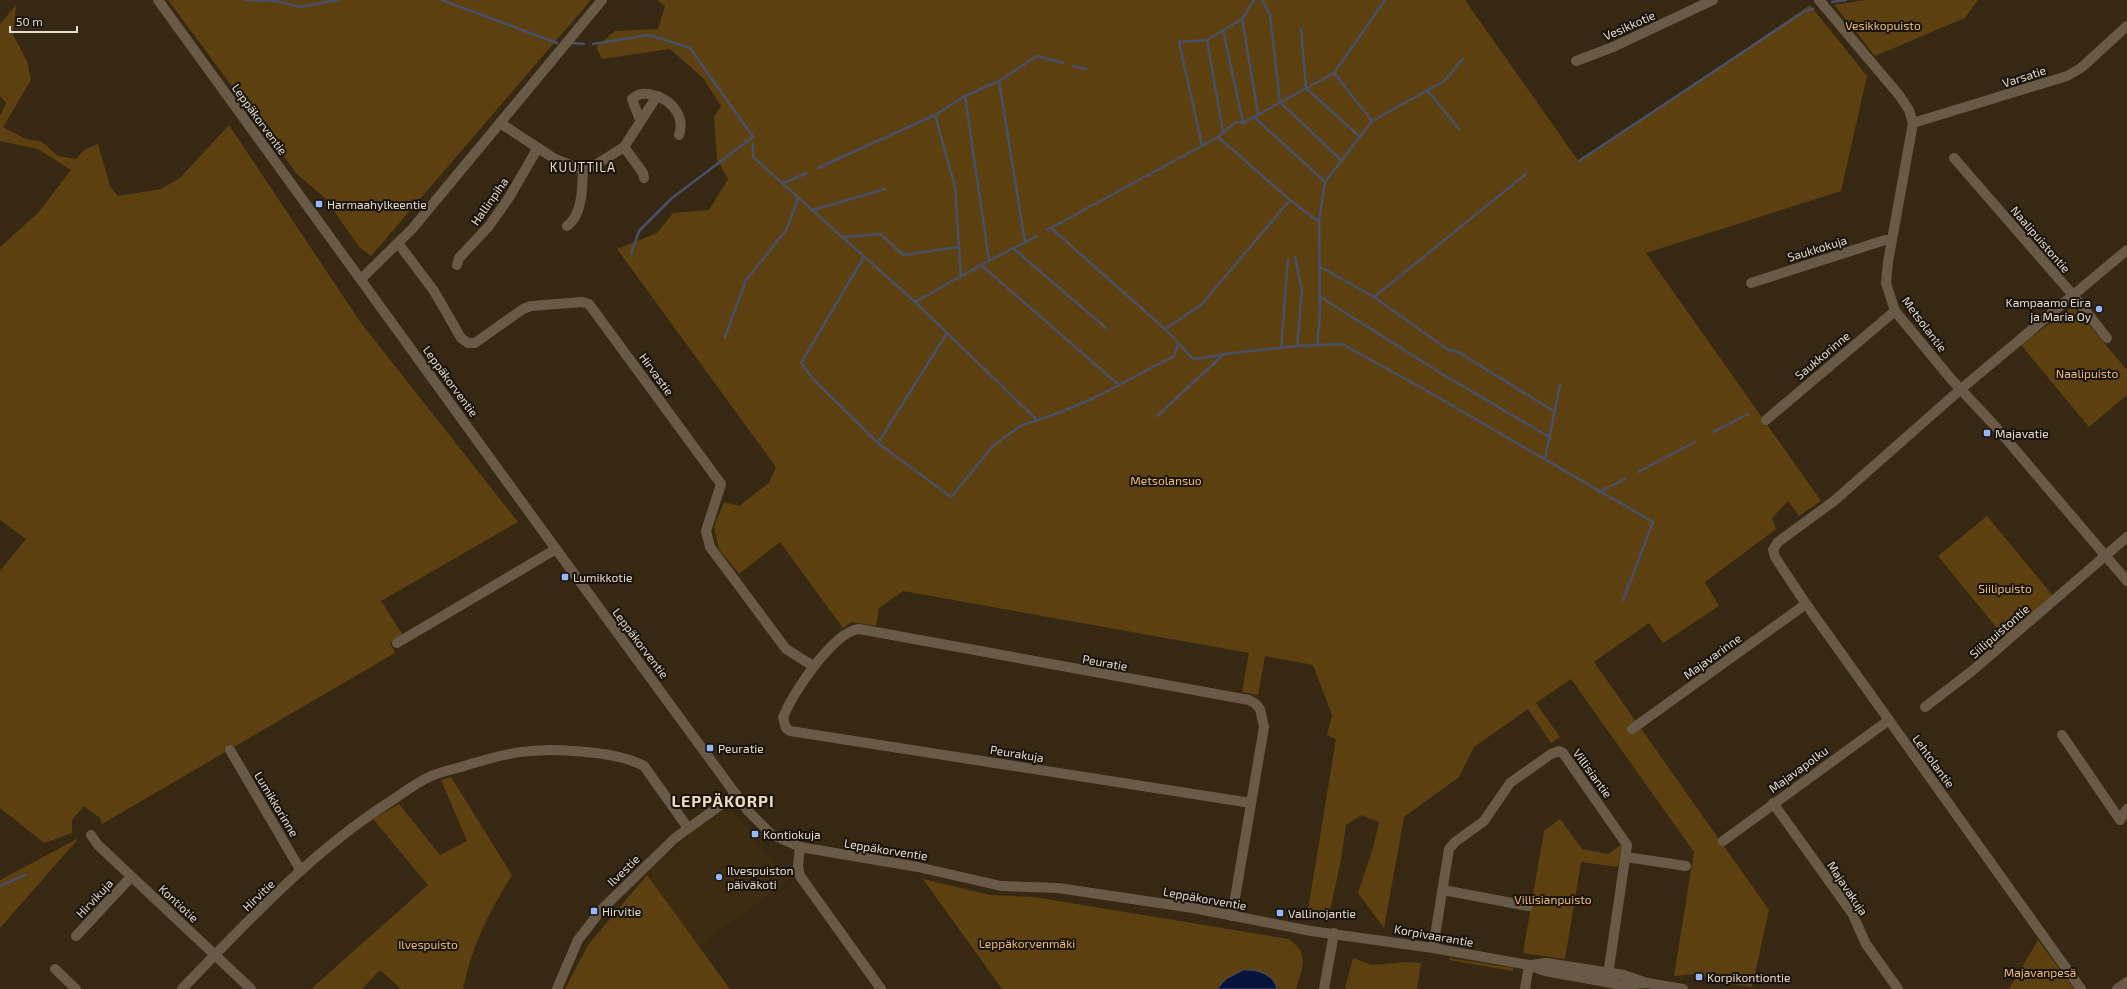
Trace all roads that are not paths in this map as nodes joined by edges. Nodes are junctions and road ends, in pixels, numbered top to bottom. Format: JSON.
{"nodes":[{"id":1,"x":158,"y":0,"type":"edge"},
{"id":2,"x":602,"y":0,"type":"edge"},
{"id":3,"x":1713,"y":0,"type":"edge"},
{"id":4,"x":1819,"y":0,"type":"edge"},
{"id":5,"x":2127,"y":26,"type":"edge"},
{"id":6,"x":1576,"y":61,"type":"dead end"},
{"id":7,"x":657,"y":96,"type":"junction"},
{"id":8,"x":640,"y":120,"type":"junction"},
{"id":9,"x":500,"y":123,"type":"junction"},
{"id":10,"x":1913,"y":123,"type":"junction"},
{"id":11,"x":679,"y":135,"type":"dead end"},
{"id":12,"x":624,"y":147,"type":"junction"},
{"id":13,"x":537,"y":149,"type":"junction"},
{"id":14,"x":1954,"y":158,"type":"dead end"},
{"id":15,"x":583,"y":170,"type":"junction"},
{"id":16,"x":644,"y":178,"type":"dead end"},
{"id":17,"x":567,"y":226,"type":"dead end"},
{"id":18,"x":1892,"y":240,"type":"junction"},
{"id":19,"x":398,"y":243,"type":"junction"},
{"id":20,"x":2127,"y":250,"type":"edge"},
{"id":21,"x":457,"y":265,"type":"dead end"},
{"id":22,"x":361,"y":279,"type":"junction"},
{"id":23,"x":1751,"y":283,"type":"dead end"},
{"id":24,"x":2073,"y":295,"type":"junction"},
{"id":25,"x":1895,"y":311,"type":"junction"},
{"id":26,"x":2107,"y":338,"type":"dead end"},
{"id":27,"x":1961,"y":389,"type":"junction"},
{"id":28,"x":1766,"y":420,"type":"dead end"},
{"id":29,"x":2127,"y":537,"type":"edge"},
{"id":30,"x":556,"y":549,"type":"junction"},
{"id":31,"x":2105,"y":556,"type":"junction"},
{"id":32,"x":2127,"y":581,"type":"edge"},
{"id":33,"x":1806,"y":604,"type":"junction"},
{"id":34,"x":397,"y":643,"type":"dead end"},
{"id":35,"x":813,"y":666,"type":"junction"},
{"id":36,"x":1925,"y":707,"type":"dead end"},
{"id":37,"x":1889,"y":720,"type":"junction"},
{"id":38,"x":784,"y":723,"type":"joint"},
{"id":39,"x":1632,"y":728,"type":"dead end"},
{"id":40,"x":2062,"y":735,"type":"dead end"},
{"id":41,"x":230,"y":750,"type":"dead end"},
{"id":42,"x":736,"y":794,"type":"junction"},
{"id":43,"x":1251,"y":803,"type":"junction"},
{"id":44,"x":1773,"y":803,"type":"junction"},
{"id":45,"x":2127,"y":809,"type":"edge"},
{"id":46,"x":688,"y":828,"type":"junction"},
{"id":47,"x":91,"y":835,"type":"dead end"},
{"id":48,"x":1723,"y":841,"type":"dead end"},
{"id":49,"x":800,"y":847,"type":"junction"},
{"id":50,"x":1626,"y":857,"type":"junction"},
{"id":51,"x":1686,"y":866,"type":"dead end"},
{"id":52,"x":301,"y":871,"type":"junction"},
{"id":53,"x":131,"y":876,"type":"junction"},
{"id":54,"x":1443,"y":890,"type":"junction"},
{"id":55,"x":1528,"y":906,"type":"dead end"},
{"id":56,"x":1232,"y":916,"type":"junction"},
{"id":57,"x":1334,"y":933,"type":"junction"},
{"id":58,"x":76,"y":936,"type":"dead end"},
{"id":59,"x":1433,"y":948,"type":"junction"},
{"id":60,"x":215,"y":955,"type":"junction"},
{"id":61,"x":1529,"y":965,"type":"junction"},
{"id":62,"x":55,"y":969,"type":"dead end"},
{"id":63,"x":1607,"y":978,"type":"junction"},
{"id":64,"x":2127,"y":982,"type":"edge"},
{"id":65,"x":76,"y":989,"type":"edge"},
{"id":66,"x":182,"y":989,"type":"edge"},
{"id":67,"x":251,"y":989,"type":"edge"},
{"id":68,"x":557,"y":989,"type":"edge"},
{"id":69,"x":881,"y":989,"type":"edge"},
{"id":70,"x":1324,"y":989,"type":"edge"},
{"id":71,"x":1525,"y":989,"type":"edge"},
{"id":72,"x":1684,"y":989,"type":"edge"},
{"id":73,"x":1898,"y":989,"type":"edge"},
{"id":74,"x":2081,"y":989,"type":"edge"},
{"id":75,"x":2117,"y":989,"type":"edge"}],
"edges":[{"from":1,"to":22,"type":"street","name":"Leppäkorventie"},
{"from":2,"to":9,"type":"street"},
{"from":3,"to":6,"type":"street","name":"Vesikkotie"},
{"from":4,"to":10,"type":"street"},
{"from":5,"to":10,"type":"street","name":"Varsatie"},
{"from":7,"to":8,"type":"street"},
{"from":7,"to":8,"type":"street"},
{"from":7,"to":11,"type":"street"},
{"from":8,"to":12,"type":"street"},
{"from":9,"to":13,"type":"street"},
{"from":9,"to":19,"type":"street"},
{"from":10,"to":18,"type":"street","name":"Metsolantie"},
{"from":12,"to":15,"type":"street"},
{"from":12,"to":16,"type":"street"},
{"from":13,"to":15,"type":"street"},
{"from":13,"to":21,"type":"street","name":"Hallinpiha"},
{"from":14,"to":24,"type":"street","name":"Naalipuistontie"},
{"from":15,"to":17,"type":"street"},
{"from":18,"to":23,"type":"street","name":"Saukkokuja"},
{"from":18,"to":25,"type":"street","name":"Metsolantie"},
{"from":19,"to":22,"type":"street"},
{"from":19,"to":35,"type":"street","name":"Hirvastie"},
{"from":20,"to":24,"type":"street"},
{"from":22,"to":30,"type":"street","name":"Leppäkorventie"},
{"from":24,"to":26,"type":"street","name":"Naalipuistontie"},
{"from":24,"to":27,"type":"street"},
{"from":25,"to":27,"type":"street","name":"Metsolantie"},
{"from":25,"to":28,"type":"street","name":"Saukkorinne"},
{"from":27,"to":31,"type":"street","name":"Metsolantie"},
{"from":27,"to":33,"type":"street","name":"Lehtolantie"},
{"from":29,"to":31,"type":"street","name":"Siilipuistontie"},
{"from":30,"to":34,"type":"street"},
{"from":30,"to":42,"type":"street","name":"Leppäkorventie"},
{"from":31,"to":32,"type":"street","name":"Metsolantie"},
{"from":31,"to":36,"type":"street","name":"Siilipuistontie"},
{"from":33,"to":37,"type":"street","name":"Lehtolantie"},
{"from":33,"to":39,"type":"street","name":"Majavarinne"},
{"from":35,"to":38,"type":"street","name":"Peuratie"},
{"from":35,"to":43,"type":"street","name":"Peuratie"},
{"from":37,"to":44,"type":"street","name":"Majavapolku"},
{"from":37,"to":74,"type":"street","name":"Lehtolantie"},
{"from":38,"to":43,"type":"street","name":"Peurakuja"},
{"from":40,"to":45,"type":"street"},
{"from":41,"to":52,"type":"street","name":"Lumikkorinne"},
{"from":42,"to":46,"type":"street","name":"Ilvestie"},
{"from":42,"to":49,"type":"street","name":"Leppäkorventie"},
{"from":43,"to":56,"type":"street","name":"Peuratie"},
{"from":44,"to":48,"type":"street","name":"Majavapolku"},
{"from":44,"to":73,"type":"street","name":"Majavakuja"},
{"from":46,"to":52,"type":"street","name":"Hirvitie"},
{"from":46,"to":68,"type":"street","name":"Ilvestie"},
{"from":47,"to":53,"type":"street","name":"Kontiotie"},
{"from":49,"to":56,"type":"street","name":"Leppäkorventie"},
{"from":49,"to":69,"type":"street"},
{"from":50,"to":51,"type":"street"},
{"from":50,"to":54,"type":"street","name":"Villisiantie"},
{"from":50,"to":63,"type":"street","name":"Villisiantie"},
{"from":52,"to":60,"type":"street","name":"Hirvitie"},
{"from":53,"to":58,"type":"street","name":"Hirvikuja"},
{"from":53,"to":60,"type":"street","name":"Kontiotie"},
{"from":54,"to":55,"type":"street"},
{"from":54,"to":59,"type":"street","name":"Villisiantie"},
{"from":56,"to":57,"type":"street","name":"Leppäkorventie"},
{"from":57,"to":59,"type":"street","name":"Korpivaarantie"},
{"from":57,"to":70,"type":"street"},
{"from":59,"to":61,"type":"street","name":"Korpivaarantie"},
{"from":60,"to":66,"type":"street","name":"Hirvitie"},
{"from":60,"to":67,"type":"street","name":"Kontiotie"},
{"from":61,"to":63,"type":"street","name":"Korpivaarantie"},
{"from":61,"to":71,"type":"street"},
{"from":62,"to":65,"type":"street"},
{"from":63,"to":72,"type":"street","name":"Korpivaarantie"},
{"from":64,"to":75,"type":"street"}]}
